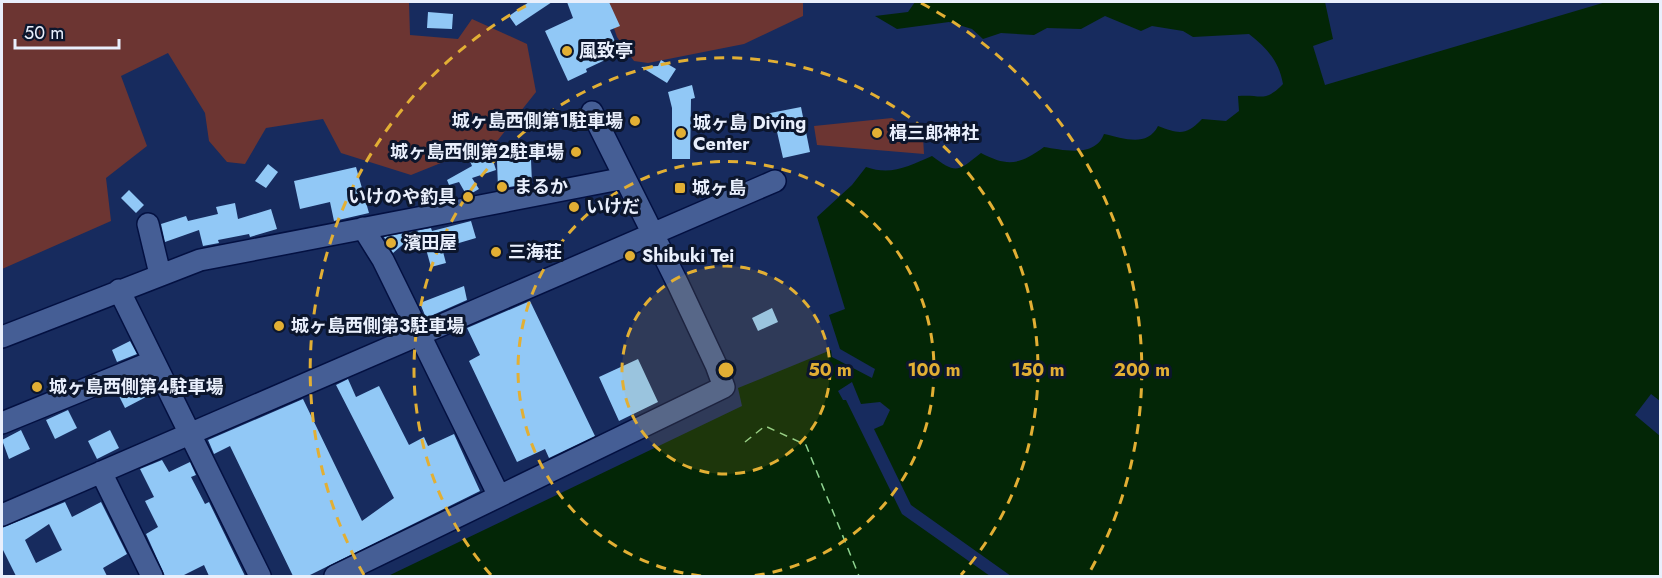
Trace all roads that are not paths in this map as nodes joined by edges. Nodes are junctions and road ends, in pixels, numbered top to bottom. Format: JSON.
{"nodes":[{"id":1,"x":592,"y":112,"type":"dead end"},
{"id":2,"x":625,"y":178,"type":"junction"},
{"id":3,"x":775,"y":181,"type":"dead end"},
{"id":4,"x":148,"y":224,"type":"dead end"},
{"id":5,"x":363,"y":228,"type":"junction"},
{"id":6,"x":652,"y":234,"type":"junction"},
{"id":7,"x":160,"y":274,"type":"junction"},
{"id":8,"x":119,"y":290,"type":"junction"},
{"id":9,"x":420,"y":334,"type":"junction"},
{"id":10,"x":2,"y":337,"type":"edge"},
{"id":11,"x":154,"y":361,"type":"junction"},
{"id":12,"x":2,"y":423,"type":"edge"},
{"id":13,"x":189,"y":434,"type":"junction"},
{"id":14,"x":101,"y":472,"type":"junction"},
{"id":15,"x":499,"y":496,"type":"junction"},
{"id":16,"x":2,"y":515,"type":"edge"},
{"id":17,"x":152,"y":576,"type":"edge"},
{"id":18,"x":260,"y":576,"type":"edge"},
{"id":19,"x":335,"y":576,"type":"edge"}],
"edges":[{"from":1,"to":2,"type":"street"},
{"from":2,"to":5,"type":"street"},
{"from":2,"to":6,"type":"street"},
{"from":3,"to":6,"type":"street"},
{"from":4,"to":7,"type":"street"},
{"from":5,"to":7,"type":"street"},
{"from":5,"to":9,"type":"street"},
{"from":6,"to":9,"type":"street"},
{"from":6,"to":15,"type":"street"},
{"from":7,"to":8,"type":"street"},
{"from":8,"to":10,"type":"street"},
{"from":8,"to":11,"type":"street"},
{"from":9,"to":13,"type":"street"},
{"from":9,"to":15,"type":"street"},
{"from":11,"to":12,"type":"street"},
{"from":11,"to":13,"type":"street"},
{"from":13,"to":14,"type":"street"},
{"from":13,"to":18,"type":"street"},
{"from":14,"to":16,"type":"street"},
{"from":14,"to":17,"type":"street"},
{"from":15,"to":19,"type":"street"}]}
